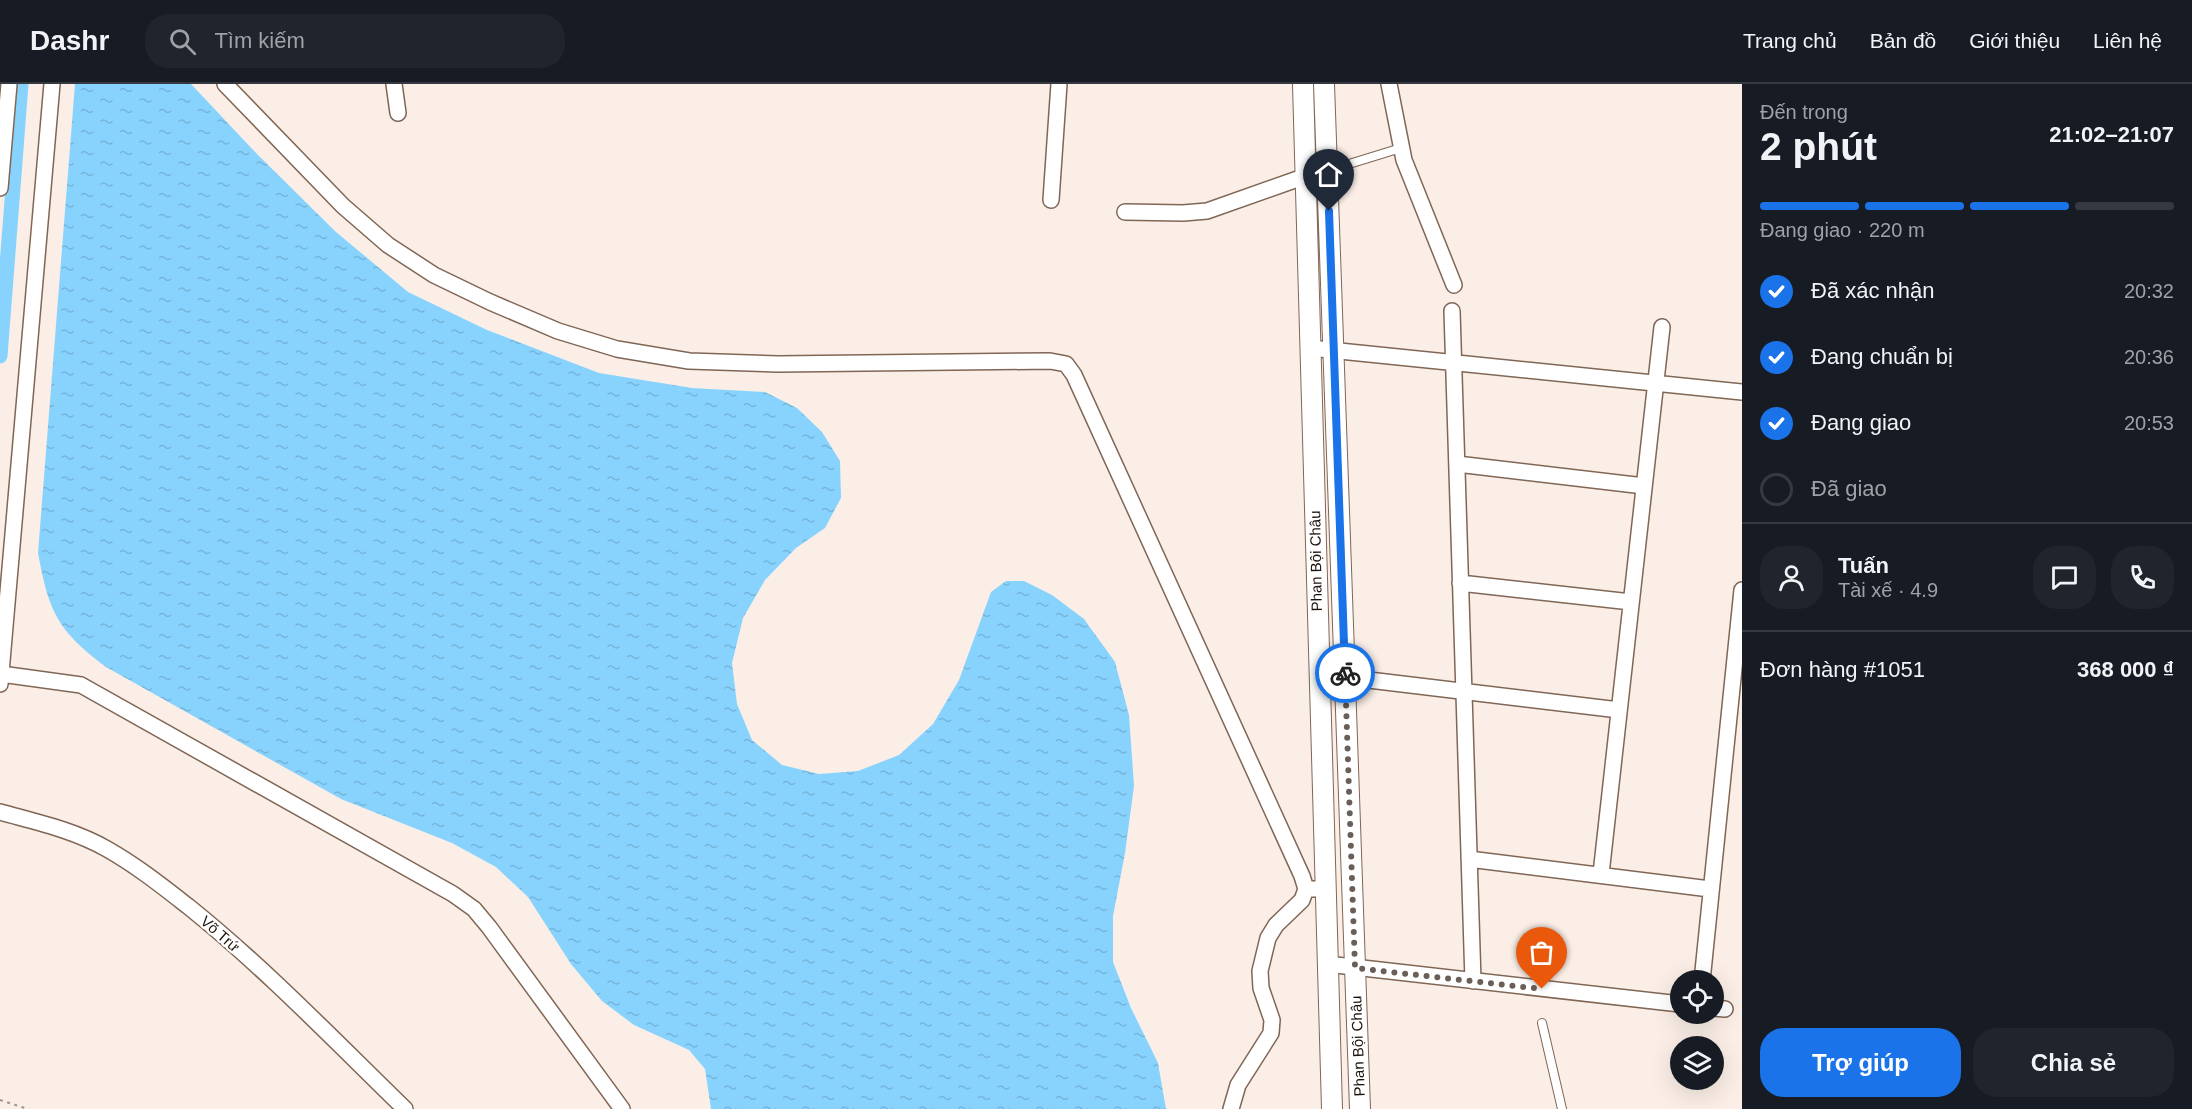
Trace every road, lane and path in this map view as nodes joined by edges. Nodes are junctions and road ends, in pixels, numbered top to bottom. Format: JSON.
{"nodes":[{"id":1,"x":9,"y":84,"type":"edge"},
{"id":2,"x":52,"y":84,"type":"edge"},
{"id":3,"x":225,"y":84,"type":"edge"},
{"id":4,"x":394,"y":84,"type":"edge"},
{"id":5,"x":1059,"y":84,"type":"edge"},
{"id":6,"x":1303,"y":84,"type":"edge"},
{"id":7,"x":1324,"y":84,"type":"edge"},
{"id":8,"x":1389,"y":84,"type":"edge"},
{"id":9,"x":398,"y":113,"type":"dead end"},
{"id":10,"x":1401,"y":148,"type":"junction"},
{"id":11,"x":1327,"y":164,"type":"junction"},
{"id":12,"x":1306,"y":176,"type":"junction"},
{"id":13,"x":0,"y":188,"type":"edge"},
{"id":14,"x":1051,"y":200,"type":"dead end"},
{"id":15,"x":1125,"y":212,"type":"dead end"},
{"id":16,"x":1454,"y":285,"type":"dead end"},
{"id":17,"x":1452,"y":311,"type":"dead end"},
{"id":18,"x":1662,"y":327,"type":"dead end"},
{"id":19,"x":1310,"y":348,"type":"junction"},
{"id":20,"x":1334,"y":350,"type":"junction"},
{"id":21,"x":1454,"y":362,"type":"junction"},
{"id":22,"x":1656,"y":383,"type":"junction"},
{"id":23,"x":1742,"y":392,"type":"edge"},
{"id":24,"x":1456,"y":464,"type":"junction"},
{"id":25,"x":1644,"y":486,"type":"junction"},
{"id":26,"x":1460,"y":583,"type":"junction"},
{"id":27,"x":1742,"y":590,"type":"edge"},
{"id":28,"x":1631,"y":602,"type":"junction"},
{"id":29,"x":1319,"y":674,"type":"junction"},
{"id":30,"x":1345,"y":677,"type":"junction"},
{"id":31,"x":0,"y":679,"type":"edge"},
{"id":32,"x":1464,"y":691,"type":"junction"},
{"id":33,"x":1736,"y":700,"type":"edge"},
{"id":34,"x":1619,"y":710,"type":"junction"},
{"id":35,"x":0,"y":812,"type":"edge"},
{"id":36,"x":1469,"y":859,"type":"junction"},
{"id":37,"x":1601,"y":874,"type":"junction"},
{"id":38,"x":1710,"y":888,"type":"junction"},
{"id":39,"x":1315,"y":889,"type":"junction"},
{"id":40,"x":1327,"y":964,"type":"junction"},
{"id":41,"x":1355,"y":968,"type":"junction"},
{"id":42,"x":1703,"y":970,"type":"edge"},
{"id":43,"x":1473,"y":981,"type":"junction"},
{"id":44,"x":1670,"y":1003,"type":"edge"},
{"id":45,"x":1542,"y":1023,"type":"dead end"},
{"id":46,"x":0,"y":1100,"type":"edge"},
{"id":47,"x":28,"y":1109,"type":"edge"},
{"id":48,"x":405,"y":1109,"type":"edge"},
{"id":49,"x":622,"y":1109,"type":"edge"},
{"id":50,"x":1231,"y":1109,"type":"edge"},
{"id":51,"x":1332,"y":1109,"type":"edge"},
{"id":52,"x":1360,"y":1109,"type":"edge"},
{"id":53,"x":1562,"y":1109,"type":"edge"}],
"edges":[{"from":1,"to":13,"type":"street"},
{"from":2,"to":31,"type":"street"},
{"from":3,"to":39,"type":"street"},
{"from":4,"to":9,"type":"street"},
{"from":5,"to":14,"type":"street"},
{"from":6,"to":12,"type":"street","name":"Phan Bội Châu"},
{"from":7,"to":11,"type":"street","name":"Phan Bội Châu"},
{"from":8,"to":10,"type":"street"},
{"from":10,"to":11,"type":"lane"},
{"from":10,"to":16,"type":"street"},
{"from":11,"to":20,"type":"street","name":"Phan Bội Châu"},
{"from":12,"to":15,"type":"street"},
{"from":12,"to":19,"type":"street","name":"Phan Bội Châu"},
{"from":17,"to":21,"type":"street"},
{"from":18,"to":22,"type":"street"},
{"from":19,"to":20,"type":"street"},
{"from":19,"to":29,"type":"street","name":"Phan Bội Châu"},
{"from":20,"to":21,"type":"street"},
{"from":20,"to":30,"type":"street","name":"Phan Bội Châu"},
{"from":21,"to":22,"type":"street"},
{"from":21,"to":24,"type":"street"},
{"from":22,"to":23,"type":"street"},
{"from":22,"to":25,"type":"street"},
{"from":24,"to":25,"type":"street"},
{"from":24,"to":26,"type":"street"},
{"from":25,"to":28,"type":"street"},
{"from":26,"to":28,"type":"street"},
{"from":26,"to":32,"type":"street"},
{"from":27,"to":33,"type":"street"},
{"from":28,"to":34,"type":"street"},
{"from":29,"to":30,"type":"street"},
{"from":29,"to":39,"type":"street","name":"Phan Bội Châu"},
{"from":30,"to":32,"type":"street"},
{"from":30,"to":41,"type":"street","name":"Phan Bội Châu"},
{"from":31,"to":49,"type":"street"},
{"from":32,"to":34,"type":"street"},
{"from":32,"to":36,"type":"street"},
{"from":33,"to":38,"type":"street"},
{"from":34,"to":37,"type":"street"},
{"from":35,"to":48,"type":"street","name":"Võ Trứ"},
{"from":36,"to":37,"type":"street"},
{"from":36,"to":43,"type":"street"},
{"from":37,"to":38,"type":"street"},
{"from":38,"to":42,"type":"street"},
{"from":39,"to":40,"type":"street","name":"Phan Bội Châu"},
{"from":39,"to":50,"type":"street"},
{"from":40,"to":41,"type":"street"},
{"from":40,"to":51,"type":"street","name":"Phan Bội Châu"},
{"from":41,"to":43,"type":"street"},
{"from":41,"to":52,"type":"street","name":"Phan Bội Châu"},
{"from":43,"to":44,"type":"street"},
{"from":45,"to":53,"type":"lane"},
{"from":46,"to":47,"type":"path"}]}
